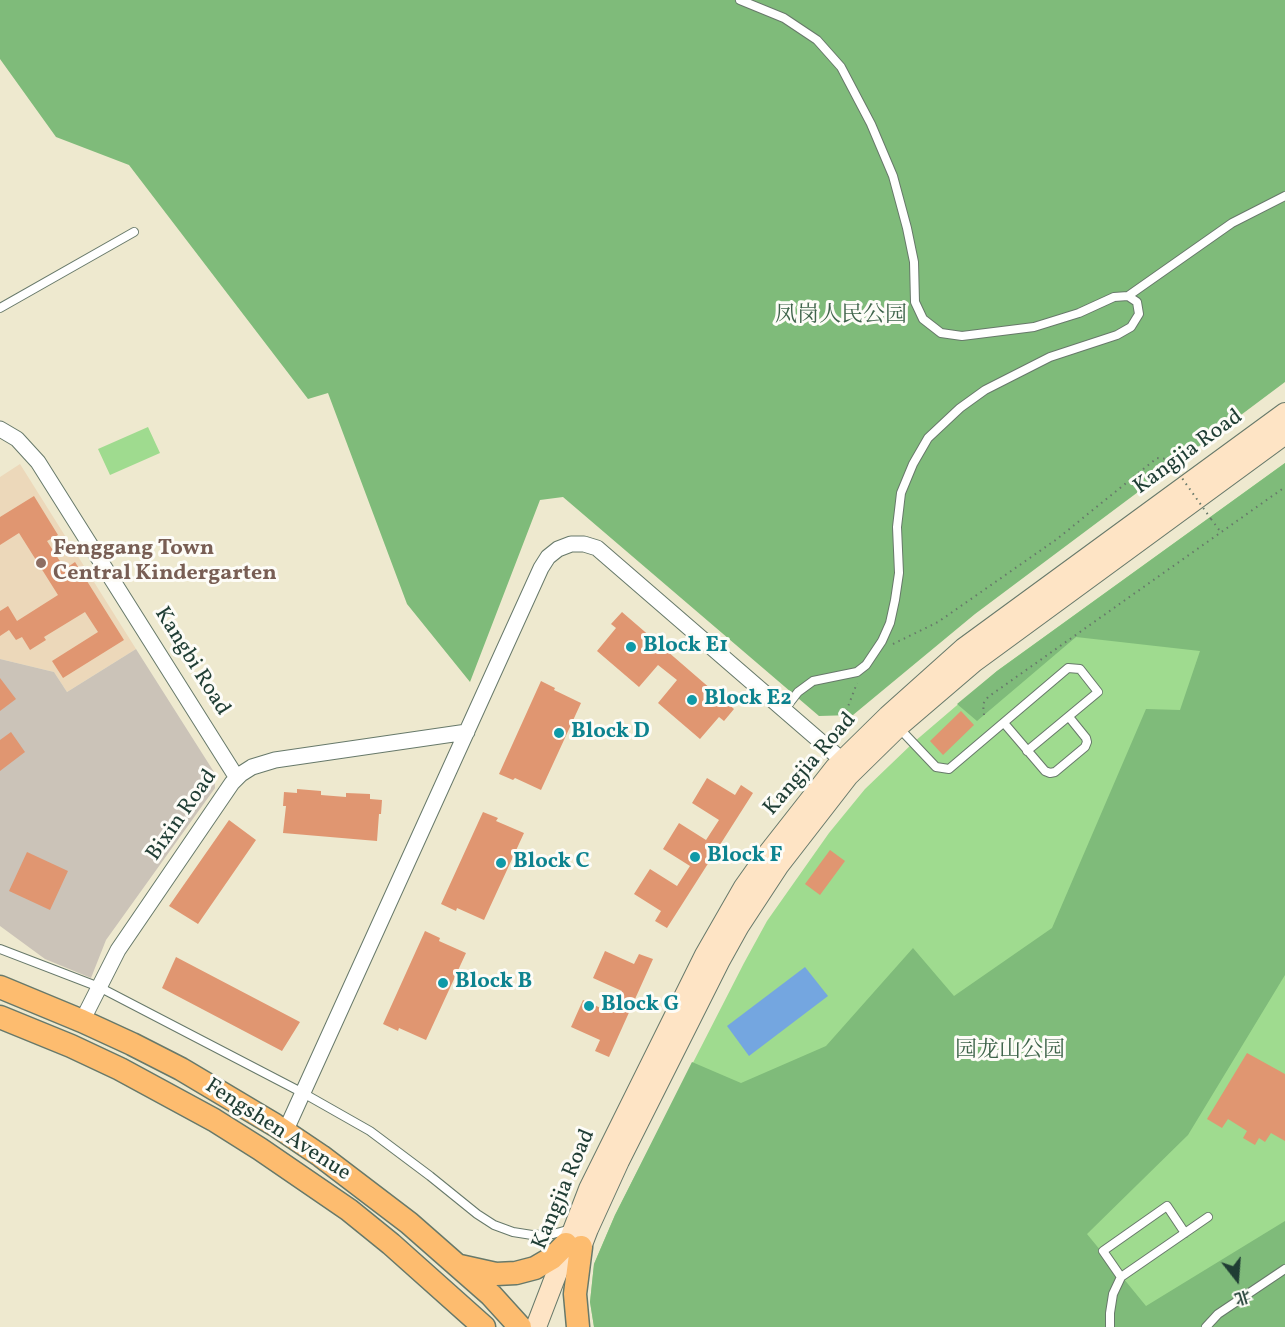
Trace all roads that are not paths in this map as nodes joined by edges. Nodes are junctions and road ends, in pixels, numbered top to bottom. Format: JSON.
{"nodes":[{"id":1,"x":740,"y":0,"type":"edge"},
{"id":2,"x":1285,"y":196,"type":"edge"},
{"id":3,"x":134,"y":232,"type":"dead end"},
{"id":4,"x":1128,"y":296,"type":"junction"},
{"id":5,"x":0,"y":308,"type":"edge"},
{"id":6,"x":1285,"y":413,"type":"edge"},
{"id":7,"x":0,"y":429,"type":"edge"},
{"id":8,"x":1285,"y":434,"type":"edge"},
{"id":9,"x":784,"y":710,"type":"junction"},
{"id":10,"x":1068,"y":717,"type":"junction"},
{"id":11,"x":893,"y":721,"type":"junction"},
{"id":12,"x":1004,"y":723,"type":"junction"},
{"id":13,"x":467,"y":732,"type":"junction"},
{"id":14,"x":1028,"y":751,"type":"junction"},
{"id":15,"x":848,"y":765,"type":"junction"},
{"id":16,"x":237,"y":778,"type":"junction"},
{"id":17,"x":0,"y":949,"type":"edge"},
{"id":18,"x":0,"y":987,"type":"edge"},
{"id":19,"x":99,"y":987,"type":"junction"},
{"id":20,"x":0,"y":1017,"type":"edge"},
{"id":21,"x":82,"y":1021,"type":"junction"},
{"id":22,"x":303,"y":1094,"type":"junction"},
{"id":23,"x":285,"y":1132,"type":"junction"},
{"id":24,"x":1208,"y":1217,"type":"dead end"},
{"id":25,"x":1185,"y":1233,"type":"junction"},
{"id":26,"x":573,"y":1240,"type":"junction"},
{"id":27,"x":459,"y":1265,"type":"junction"},
{"id":28,"x":1285,"y":1269,"type":"edge"},
{"id":29,"x":430,"y":1277,"type":"junction"},
{"id":30,"x":1121,"y":1277,"type":"junction"},
{"id":31,"x":458,"y":1327,"type":"edge"},
{"id":32,"x":484,"y":1327,"type":"edge"},
{"id":33,"x":520,"y":1327,"type":"edge"},
{"id":34,"x":536,"y":1327,"type":"edge"},
{"id":35,"x":549,"y":1327,"type":"edge"},
{"id":36,"x":578,"y":1327,"type":"edge"},
{"id":37,"x":1110,"y":1327,"type":"edge"},
{"id":38,"x":1206,"y":1327,"type":"edge"}],
"edges":[{"from":1,"to":4,"type":"lane"},
{"from":2,"to":4,"type":"lane"},
{"from":3,"to":5,"type":"lane"},
{"from":4,"to":9,"type":"lane"},
{"from":6,"to":11,"type":"street","name":"Kangjia Road"},
{"from":7,"to":16,"type":"street","name":"Kangbi Road"},
{"from":8,"to":11,"type":"street","name":"Kangjia Road"},
{"from":9,"to":13,"type":"street"},
{"from":9,"to":15,"type":"street"},
{"from":10,"to":12,"type":"lane"},
{"from":10,"to":14,"type":"lane"},
{"from":10,"to":14,"type":"lane"},
{"from":11,"to":12,"type":"lane"},
{"from":11,"to":15,"type":"street","name":"Kangjia Road"},
{"from":12,"to":14,"type":"lane"},
{"from":13,"to":16,"type":"street","name":"Bixin Road"},
{"from":13,"to":22,"type":"street"},
{"from":15,"to":26,"type":"street","name":"Kangjia Road"},
{"from":16,"to":19,"type":"street","name":"Bixin Road"},
{"from":17,"to":19,"type":"lane"},
{"from":18,"to":21,"type":"main road","name":"Fengshen Avenue"},
{"from":19,"to":21,"type":"street","name":"Bixin Road"},
{"from":19,"to":22,"type":"lane"},
{"from":20,"to":29,"type":"main road","name":"Fengshen Avenue"},
{"from":21,"to":23,"type":"main road","name":"Fengshen Avenue"},
{"from":22,"to":23,"type":"street"},
{"from":22,"to":26,"type":"lane"},
{"from":23,"to":27,"type":"main road","name":"Fengshen Avenue"},
{"from":24,"to":25,"type":"lane"},
{"from":25,"to":30,"type":"lane"},
{"from":25,"to":30,"type":"lane"},
{"from":26,"to":27,"type":"main road"},
{"from":26,"to":34,"type":"street","name":"Kangjia Road"},
{"from":26,"to":35,"type":"street","name":"Kangjia Road"},
{"from":26,"to":36,"type":"main road"},
{"from":27,"to":33,"type":"main road","name":"Fengshen Avenue"},
{"from":28,"to":38,"type":"lane"},
{"from":29,"to":31,"type":"main road"},
{"from":29,"to":32,"type":"main road","name":"Fengshen Avenue"},
{"from":30,"to":37,"type":"lane"}]}
